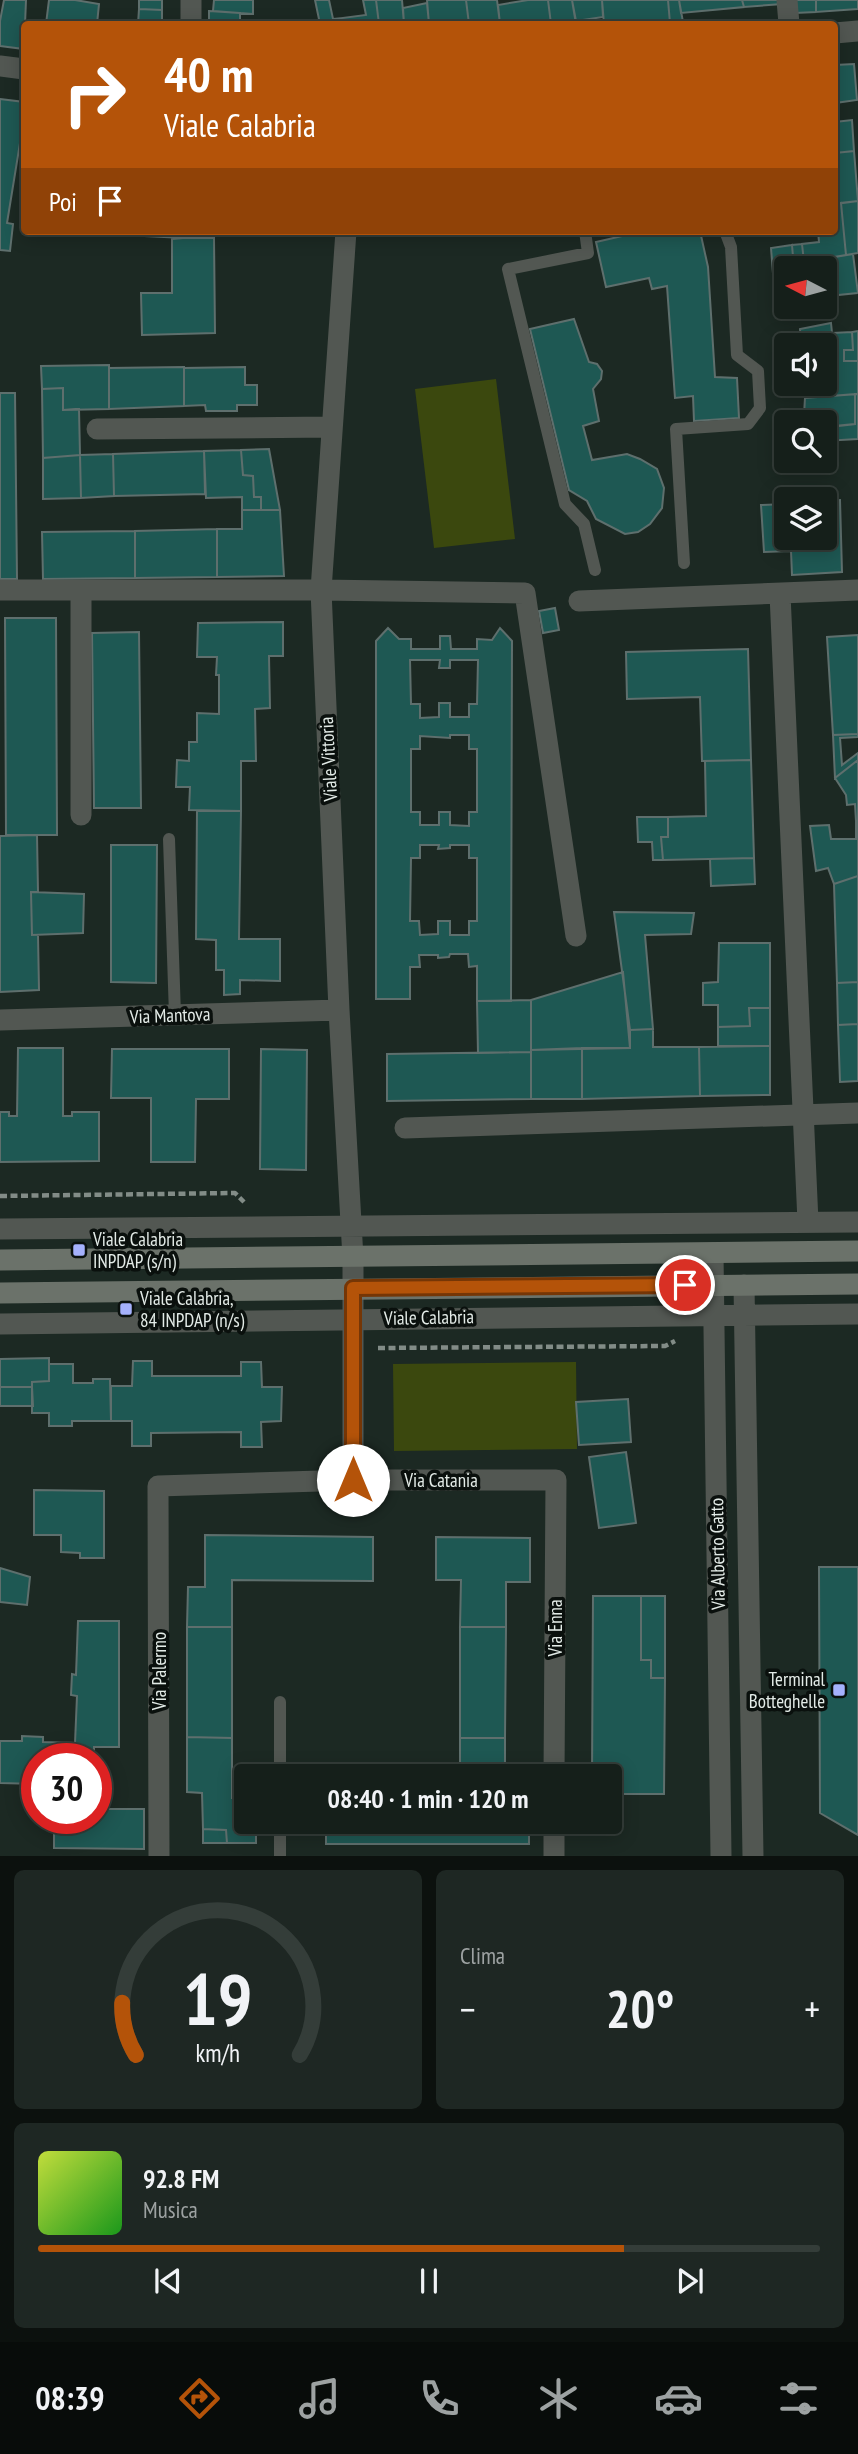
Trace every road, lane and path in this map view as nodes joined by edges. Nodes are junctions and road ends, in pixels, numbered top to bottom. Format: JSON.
{"nodes":[{"id":1,"x":191,"y":0,"type":"edge"},
{"id":2,"x":787,"y":0,"type":"edge"},
{"id":3,"x":191,"y":21,"type":"edge"},
{"id":4,"x":789,"y":21,"type":"edge"},
{"id":5,"x":858,"y":31,"type":"edge"},
{"id":6,"x":838,"y":33,"type":"edge"},
{"id":7,"x":0,"y":66,"type":"edge"},
{"id":8,"x":21,"y":69,"type":"edge"},
{"id":9,"x":346,"y":235,"type":"edge"},
{"id":10,"x":586,"y":235,"type":"edge"},
{"id":11,"x":726,"y":235,"type":"edge"},
{"id":12,"x":332,"y":427,"type":"junction"},
{"id":13,"x":97,"y":429,"type":"dead end"},
{"id":14,"x":684,"y":563,"type":"dead end"},
{"id":15,"x":595,"y":570,"type":"dead end"},
{"id":16,"x":0,"y":590,"type":"edge"},
{"id":17,"x":80,"y":590,"type":"junction"},
{"id":18,"x":321,"y":590,"type":"junction"},
{"id":19,"x":858,"y":590,"type":"edge"},
{"id":20,"x":780,"y":594,"type":"junction"},
{"id":21,"x":579,"y":601,"type":"dead end"},
{"id":22,"x":81,"y":815,"type":"dead end"},
{"id":23,"x":169,"y":839,"type":"dead end"},
{"id":24,"x":576,"y":936,"type":"dead end"},
{"id":25,"x":339,"y":1010,"type":"junction"},
{"id":26,"x":175,"y":1015,"type":"junction"},
{"id":27,"x":0,"y":1020,"type":"edge"},
{"id":28,"x":858,"y":1113,"type":"edge"},
{"id":29,"x":804,"y":1115,"type":"junction"},
{"id":30,"x":405,"y":1128,"type":"dead end"},
{"id":31,"x":808,"y":1222,"type":"junction"},
{"id":32,"x":858,"y":1222,"type":"edge"},
{"id":33,"x":351,"y":1227,"type":"junction"},
{"id":34,"x":0,"y":1229,"type":"edge"},
{"id":35,"x":858,"y":1251,"type":"edge"},
{"id":36,"x":713,"y":1253,"type":"junction"},
{"id":37,"x":354,"y":1258,"type":"junction"},
{"id":38,"x":0,"y":1260,"type":"edge"},
{"id":39,"x":858,"y":1284,"type":"edge"},
{"id":40,"x":713,"y":1285,"type":"junction"},
{"id":41,"x":744,"y":1285,"type":"junction"},
{"id":42,"x":353,"y":1288,"type":"junction"},
{"id":43,"x":0,"y":1293,"type":"edge"},
{"id":44,"x":713,"y":1314,"type":"junction"},
{"id":45,"x":745,"y":1314,"type":"junction"},
{"id":46,"x":858,"y":1314,"type":"edge"},
{"id":47,"x":354,"y":1318,"type":"junction"},
{"id":48,"x":0,"y":1324,"type":"edge"},
{"id":49,"x":353,"y":1480,"type":"junction"},
{"id":50,"x":556,"y":1480,"type":"joint"},
{"id":51,"x":158,"y":1486,"type":"joint"},
{"id":52,"x":279,"y":1702,"type":"dead end"},
{"id":53,"x":280,"y":1764,"type":"edge"},
{"id":54,"x":554,"y":1764,"type":"edge"},
{"id":55,"x":280,"y":1834,"type":"edge"},
{"id":56,"x":554,"y":1834,"type":"edge"},
{"id":57,"x":159,"y":1856,"type":"edge"},
{"id":58,"x":280,"y":1856,"type":"edge"},
{"id":59,"x":554,"y":1856,"type":"edge"},
{"id":60,"x":721,"y":1856,"type":"edge"},
{"id":61,"x":753,"y":1856,"type":"edge"}],
"edges":[{"from":1,"to":3,"type":"street"},
{"from":2,"to":4,"type":"street"},
{"from":5,"to":6,"type":"street"},
{"from":7,"to":8,"type":"street"},
{"from":9,"to":12,"type":"street","name":"Viale Vittoria"},
{"from":10,"to":15,"type":"lane"},
{"from":11,"to":14,"type":"lane"},
{"from":12,"to":13,"type":"street"},
{"from":12,"to":18,"type":"street","name":"Viale Vittoria"},
{"from":16,"to":17,"type":"street"},
{"from":17,"to":18,"type":"street"},
{"from":17,"to":22,"type":"street"},
{"from":18,"to":24,"type":"street"},
{"from":18,"to":25,"type":"street","name":"Viale Vittoria"},
{"from":19,"to":20,"type":"street"},
{"from":20,"to":21,"type":"street"},
{"from":20,"to":29,"type":"street"},
{"from":23,"to":26,"type":"lane"},
{"from":25,"to":26,"type":"street","name":"Via Mantova"},
{"from":25,"to":33,"type":"street","name":"Viale Vittoria"},
{"from":26,"to":27,"type":"street","name":"Via Mantova"},
{"from":28,"to":29,"type":"street"},
{"from":29,"to":30,"type":"street"},
{"from":29,"to":31,"type":"street"},
{"from":31,"to":32,"type":"street"},
{"from":31,"to":33,"type":"street"},
{"from":33,"to":34,"type":"street"},
{"from":33,"to":37,"type":"street","name":"Viale Vittoria"},
{"from":35,"to":36,"type":"main road"},
{"from":36,"to":37,"type":"main road"},
{"from":36,"to":40,"type":"street","name":"Via Alberto Gatto"},
{"from":37,"to":38,"type":"main road"},
{"from":37,"to":42,"type":"street","name":"Viale Vittoria"},
{"from":39,"to":41,"type":"main road","name":"Viale Calabria"},
{"from":40,"to":41,"type":"main road","name":"Viale Calabria"},
{"from":40,"to":42,"type":"main road","name":"Viale Calabria"},
{"from":40,"to":44,"type":"street","name":"Via Alberto Gatto"},
{"from":41,"to":45,"type":"street"},
{"from":42,"to":43,"type":"main road","name":"Viale Calabria"},
{"from":42,"to":47,"type":"street","name":"Viale Vittoria"},
{"from":44,"to":45,"type":"street","name":"Viale Calabria"},
{"from":44,"to":47,"type":"street","name":"Viale Calabria"},
{"from":44,"to":60,"type":"street","name":"Via Alberto Gatto"},
{"from":45,"to":46,"type":"street","name":"Viale Calabria"},
{"from":45,"to":61,"type":"street"},
{"from":47,"to":48,"type":"street","name":"Viale Calabria"},
{"from":47,"to":49,"type":"street","name":"Viale Vittoria"},
{"from":49,"to":50,"type":"street","name":"Via Catania"},
{"from":49,"to":51,"type":"street","name":"Via Catania"},
{"from":50,"to":54,"type":"street","name":"Via Enna"},
{"from":51,"to":57,"type":"street","name":"Via Palermo"},
{"from":52,"to":53,"type":"lane"},
{"from":55,"to":58,"type":"lane"},
{"from":56,"to":59,"type":"street"}]}
